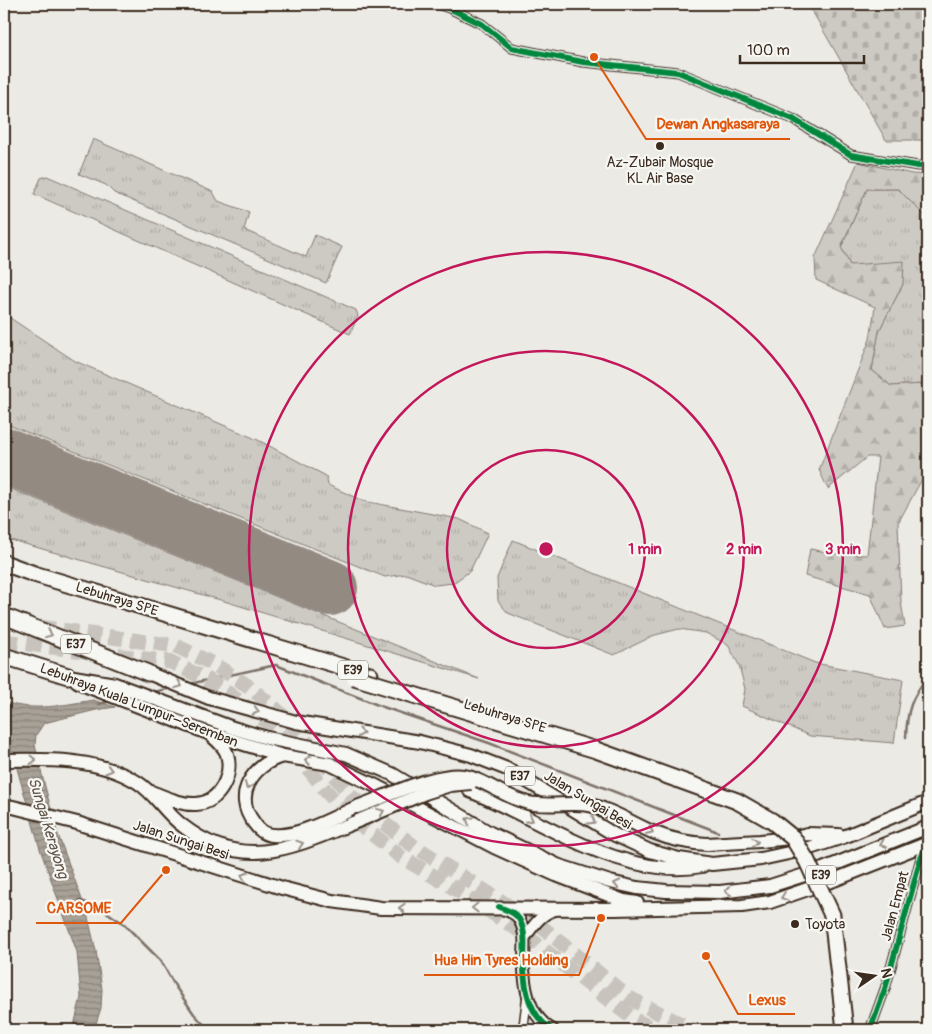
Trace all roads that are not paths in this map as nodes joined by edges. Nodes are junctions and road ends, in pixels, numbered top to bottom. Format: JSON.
{"nodes":[{"id":1,"x":437,"y":4,"type":"edge"},
{"id":2,"x":928,"y":166,"type":"edge"},
{"id":3,"x":4,"y":563,"type":"edge"},
{"id":4,"x":4,"y":570,"type":"edge"},
{"id":5,"x":4,"y":616,"type":"edge"},
{"id":6,"x":4,"y":656,"type":"edge"},
{"id":7,"x":148,"y":673,"type":"joint"},
{"id":8,"x":68,"y":676,"type":"junction"},
{"id":9,"x":208,"y":733,"type":"junction"},
{"id":10,"x":283,"y":756,"type":"junction"},
{"id":11,"x":4,"y":760,"type":"edge"},
{"id":12,"x":488,"y":786,"type":"junction"},
{"id":13,"x":151,"y":792,"type":"junction"},
{"id":14,"x":409,"y":800,"type":"junction"},
{"id":15,"x":928,"y":802,"type":"edge"},
{"id":16,"x":9,"y":807,"type":"edge"},
{"id":17,"x":928,"y":827,"type":"edge"},
{"id":18,"x":846,"y":836,"type":"junction"},
{"id":19,"x":928,"y":843,"type":"edge"},
{"id":20,"x":928,"y":847,"type":"edge"},
{"id":21,"x":712,"y":864,"type":"junction"},
{"id":22,"x":499,"y":907,"type":"junction"},
{"id":23,"x":561,"y":908,"type":"junction"},
{"id":24,"x":677,"y":908,"type":"junction"},
{"id":25,"x":525,"y":937,"type":"junction"},
{"id":26,"x":528,"y":994,"type":"junction"},
{"id":27,"x":524,"y":1030,"type":"edge"},
{"id":28,"x":553,"y":1030,"type":"edge"},
{"id":29,"x":846,"y":1030,"type":"edge"},
{"id":30,"x":851,"y":1030,"type":"edge"},
{"id":31,"x":870,"y":1030,"type":"edge"}],
"edges":[{"from":1,"to":2,"type":"street"},
{"from":3,"to":30,"type":"highway","name":"Lebuhraya SPE","number":"E39"},
{"from":4,"to":29,"type":"highway","name":"Lebuhraya SPE","number":"E39","bridge":true},
{"from":5,"to":7,"type":"highway","number":"E37","one_way":true},
{"from":6,"to":8,"type":"highway","name":"Lebuhraya Kuala Lumpur–Seremban","number":"E37"},
{"from":7,"to":21,"type":"main road","name":"Jalan Sungai Besi","number":"E37","one_way":true},
{"from":8,"to":9,"type":"main road","name":"Lebuhraya Kuala Lumpur–Seremban","number":"E37"},
{"from":17,"to":8,"type":"main road","one_way":true},
{"from":9,"to":10,"type":"main road","name":"Lebuhraya Kuala Lumpur–Seremban","number":"E37"},
{"from":9,"to":13,"type":"main road"},
{"from":10,"to":12,"type":"main road","one_way":true,"bridge":true},
{"from":24,"to":10,"type":"main road","name":"Lebuhraya Kuala Lumpur–Seremban","number":"E37","one_way":true},
{"from":11,"to":13,"type":"main road","one_way":true},
{"from":12,"to":14,"type":"main road","bridge":true},
{"from":12,"to":18,"type":"main road","one_way":true,"bridge":true},
{"from":13,"to":14,"type":"main road","one_way":true,"bridge":true},
{"from":14,"to":21,"type":"main road","one_way":true,"bridge":true},
{"from":15,"to":18,"type":"main road","name":"Jalan Sungai Besi","number":"E37"},
{"from":22,"to":16,"type":"main road","name":"Jalan Sungai Besi","one_way":true},
{"from":18,"to":21,"type":"main road","name":"Jalan Sungai Besi","number":"E37"},
{"from":19,"to":24,"type":"main road","number":"E37","one_way":true},
{"from":20,"to":31,"type":"street","name":"Jalan Empat"},
{"from":22,"to":23,"type":"main road","name":"Jalan Sungai Besi"},
{"from":22,"to":25,"type":"street"},
{"from":23,"to":24,"type":"main road","name":"Jalan Sungai Besi"},
{"from":23,"to":25,"type":"street"},
{"from":25,"to":26,"type":"street"},
{"from":26,"to":27,"type":"street"},
{"from":26,"to":28,"type":"street"}]}
